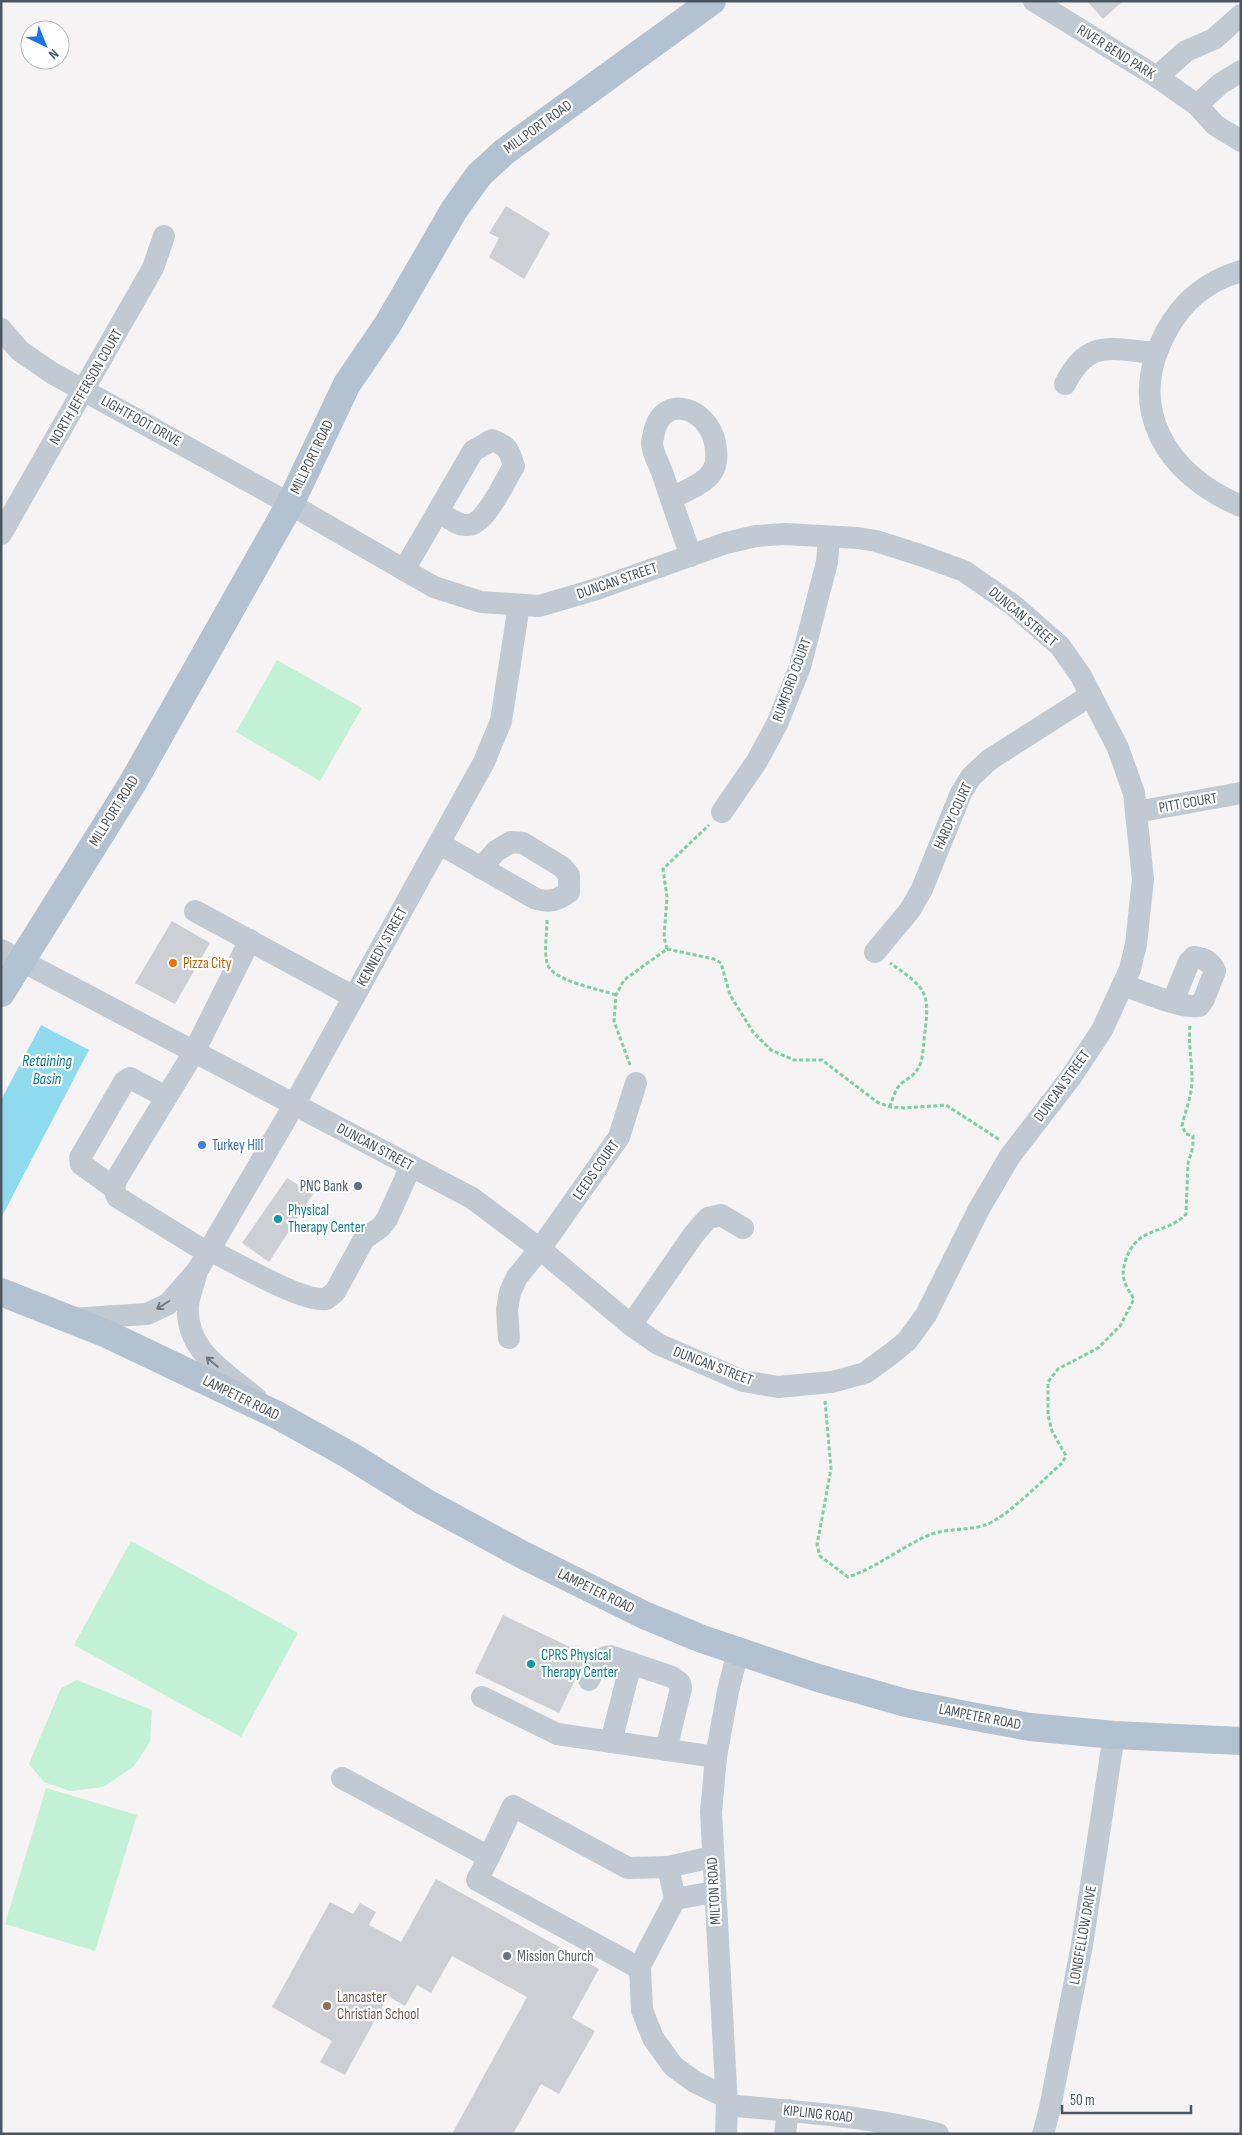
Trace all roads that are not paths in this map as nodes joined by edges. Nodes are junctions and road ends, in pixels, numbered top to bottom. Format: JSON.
{"nodes":[{"id":1,"x":712,"y":1,"type":"edge"},
{"id":2,"x":1034,"y":1,"type":"edge"},
{"id":3,"x":1241,"y":15,"type":"edge"},
{"id":4,"x":1241,"y":71,"type":"edge"},
{"id":5,"x":1157,"y":77,"type":"junction"},
{"id":6,"x":1197,"y":105,"type":"junction"},
{"id":7,"x":1241,"y":124,"type":"edge"},
{"id":8,"x":1241,"y":142,"type":"edge"},
{"id":9,"x":1241,"y":156,"type":"edge"},
{"id":10,"x":164,"y":236,"type":"dead end"},
{"id":11,"x":1241,"y":271,"type":"edge"},
{"id":12,"x":1,"y":329,"type":"edge"},
{"id":13,"x":1155,"y":353,"type":"junction"},
{"id":14,"x":1066,"y":384,"type":"dead end"},
{"id":15,"x":84,"y":390,"type":"junction"},
{"id":16,"x":671,"y":498,"type":"dead end"},
{"id":17,"x":290,"y":504,"type":"junction"},
{"id":18,"x":1241,"y":506,"type":"edge"},
{"id":19,"x":438,"y":512,"type":"dead end"},
{"id":20,"x":1,"y":534,"type":"edge"},
{"id":21,"x":829,"y":536,"type":"junction"},
{"id":22,"x":691,"y":556,"type":"junction"},
{"id":23,"x":404,"y":570,"type":"junction"},
{"id":24,"x":520,"y":605,"type":"junction"},
{"id":25,"x":1091,"y":695,"type":"junction"},
{"id":26,"x":1241,"y":793,"type":"edge"},
{"id":27,"x":722,"y":812,"type":"road end"},
{"id":28,"x":1136,"y":812,"type":"junction"},
{"id":29,"x":440,"y":844,"type":"junction"},
{"id":30,"x":481,"y":868,"type":"junction"},
{"id":31,"x":195,"y":911,"type":"dead end"},
{"id":32,"x":250,"y":940,"type":"junction"},
{"id":33,"x":875,"y":952,"type":"road end"},
{"id":34,"x":11,"y":955,"type":"edge"},
{"id":35,"x":1123,"y":985,"type":"junction"},
{"id":36,"x":1,"y":993,"type":"edge"},
{"id":37,"x":354,"y":997,"type":"junction"},
{"id":38,"x":1182,"y":1004,"type":"road end"},
{"id":39,"x":194,"y":1052,"type":"junction"},
{"id":40,"x":636,"y":1083,"type":"road end"},
{"id":41,"x":166,"y":1097,"type":"junction"},
{"id":42,"x":294,"y":1105,"type":"junction"},
{"id":43,"x":411,"y":1166,"type":"junction"},
{"id":44,"x":114,"y":1188,"type":"junction"},
{"id":45,"x":743,"y":1228,"type":"dead end"},
{"id":46,"x":540,"y":1249,"type":"junction"},
{"id":47,"x":205,"y":1258,"type":"junction"},
{"id":48,"x":1,"y":1292,"type":"edge"},
{"id":49,"x":70,"y":1319,"type":"junction"},
{"id":50,"x":631,"y":1325,"type":"junction"},
{"id":51,"x":510,"y":1338,"type":"dead end"},
{"id":52,"x":277,"y":1415,"type":"junction"},
{"id":53,"x":738,"y":1651,"type":"junction"},
{"id":54,"x":631,"y":1663,"type":"junction"},
{"id":55,"x":589,"y":1680,"type":"dead end"},
{"id":56,"x":482,"y":1697,"type":"dead end"},
{"id":57,"x":1114,"y":1735,"type":"junction"},
{"id":58,"x":1241,"y":1741,"type":"edge"},
{"id":59,"x":611,"y":1742,"type":"junction"},
{"id":60,"x":666,"y":1750,"type":"junction"},
{"id":61,"x":716,"y":1757,"type":"junction"},
{"id":62,"x":342,"y":1778,"type":"dead end"},
{"id":63,"x":489,"y":1856,"type":"junction"},
{"id":64,"x":712,"y":1857,"type":"junction"},
{"id":65,"x":668,"y":1867,"type":"junction"},
{"id":66,"x":714,"y":1892,"type":"junction"},
{"id":67,"x":675,"y":1899,"type":"junction"},
{"id":68,"x":640,"y":1967,"type":"junction"},
{"id":69,"x":726,"y":2101,"type":"junction"},
{"id":70,"x":788,"y":2110,"type":"junction"},
{"id":71,"x":726,"y":2134,"type":"edge"},
{"id":72,"x":785,"y":2134,"type":"edge"},
{"id":73,"x":938,"y":2134,"type":"edge"},
{"id":74,"x":1043,"y":2134,"type":"edge"}],
"edges":[{"from":1,"to":17,"type":"main road","name":"MILLPORT ROAD"},
{"from":2,"to":5,"type":"street","name":"RIVER BEND PARK"},
{"from":3,"to":5,"type":"street"},
{"from":4,"to":6,"type":"street"},
{"from":5,"to":6,"type":"street","name":"RIVER BEND PARK"},
{"from":6,"to":7,"type":"street","name":"RIVER BEND PARK"},
{"from":6,"to":8,"type":"street","name":"RIVER BEND PARK"},
{"from":8,"to":9,"type":"street"},
{"from":10,"to":15,"type":"street","name":"NORTH JEFFERSON COURT"},
{"from":11,"to":13,"type":"street"},
{"from":12,"to":15,"type":"street","name":"LIGHTFOOT DRIVE"},
{"from":13,"to":14,"type":"street"},
{"from":13,"to":18,"type":"street"},
{"from":15,"to":17,"type":"street","name":"LIGHTFOOT DRIVE"},
{"from":15,"to":20,"type":"street","name":"NORTH JEFFERSON COURT"},
{"from":16,"to":22,"type":"street"},
{"from":17,"to":23,"type":"street","name":"DUNCAN STREET"},
{"from":17,"to":34,"type":"main road","name":"MILLPORT ROAD"},
{"from":19,"to":23,"type":"street"},
{"from":21,"to":22,"type":"street","name":"DUNCAN STREET"},
{"from":21,"to":25,"type":"street","name":"DUNCAN STREET"},
{"from":21,"to":27,"type":"street","name":"RUMFORD COURT"},
{"from":22,"to":24,"type":"street","name":"DUNCAN STREET"},
{"from":23,"to":24,"type":"street","name":"DUNCAN STREET"},
{"from":24,"to":29,"type":"street","name":"KENNEDY STREET"},
{"from":25,"to":28,"type":"street","name":"DUNCAN STREET"},
{"from":25,"to":33,"type":"street","name":"HARDY COURT"},
{"from":26,"to":28,"type":"street","name":"PITT COURT"},
{"from":28,"to":35,"type":"street","name":"DUNCAN STREET"},
{"from":29,"to":30,"type":"street"},
{"from":29,"to":37,"type":"street","name":"KENNEDY STREET"},
{"from":30,"to":30,"type":"street"},
{"from":31,"to":32,"type":"street"},
{"from":32,"to":37,"type":"street"},
{"from":32,"to":39,"type":"street"},
{"from":34,"to":36,"type":"main road","name":"MILLPORT ROAD"},
{"from":34,"to":39,"type":"street","name":"DUNCAN STREET"},
{"from":35,"to":38,"type":"street"},
{"from":35,"to":50,"type":"street","name":"DUNCAN STREET"},
{"from":37,"to":42,"type":"street","name":"KENNEDY STREET"},
{"from":39,"to":41,"type":"street"},
{"from":39,"to":42,"type":"street","name":"DUNCAN STREET"},
{"from":40,"to":46,"type":"street","name":"LEEDS COURT"},
{"from":41,"to":44,"type":"street"},
{"from":41,"to":44,"type":"street"},
{"from":42,"to":43,"type":"street","name":"DUNCAN STREET"},
{"from":42,"to":47,"type":"street","name":"KENNEDY STREET"},
{"from":43,"to":46,"type":"street","name":"DUNCAN STREET"},
{"from":43,"to":47,"type":"street"},
{"from":44,"to":47,"type":"street"},
{"from":45,"to":50,"type":"street"},
{"from":46,"to":50,"type":"street","name":"DUNCAN STREET"},
{"from":46,"to":51,"type":"street","name":"LEEDS COURT"},
{"from":47,"to":49,"type":"street","name":"KENNEDY STREET","one_way":true},
{"from":52,"to":47,"type":"street","name":"KENNEDY STREET","one_way":true},
{"from":48,"to":49,"type":"main road","name":"LAMPETER ROAD"},
{"from":49,"to":52,"type":"main road","name":"LAMPETER ROAD"},
{"from":52,"to":53,"type":"main road","name":"LAMPETER ROAD"},
{"from":53,"to":57,"type":"main road","name":"LAMPETER ROAD"},
{"from":53,"to":61,"type":"street","name":"MILTON ROAD"},
{"from":54,"to":55,"type":"street"},
{"from":54,"to":59,"type":"street"},
{"from":54,"to":60,"type":"street"},
{"from":56,"to":59,"type":"street"},
{"from":57,"to":58,"type":"main road","name":"LAMPETER ROAD"},
{"from":57,"to":74,"type":"street","name":"LONGFELLOW DRIVE"},
{"from":59,"to":60,"type":"street"},
{"from":60,"to":61,"type":"street"},
{"from":61,"to":64,"type":"street","name":"MILTON ROAD"},
{"from":62,"to":63,"type":"street"},
{"from":63,"to":65,"type":"street"},
{"from":63,"to":68,"type":"street"},
{"from":64,"to":65,"type":"street"},
{"from":64,"to":66,"type":"street","name":"MILTON ROAD"},
{"from":65,"to":67,"type":"street"},
{"from":66,"to":67,"type":"street"},
{"from":66,"to":69,"type":"street","name":"MILTON ROAD"},
{"from":67,"to":68,"type":"street"},
{"from":68,"to":69,"type":"street"},
{"from":69,"to":70,"type":"street","name":"KIPLING ROAD"},
{"from":69,"to":71,"type":"street","name":"MILTON ROAD"},
{"from":70,"to":72,"type":"street"},
{"from":70,"to":73,"type":"street","name":"KIPLING ROAD"}]}
